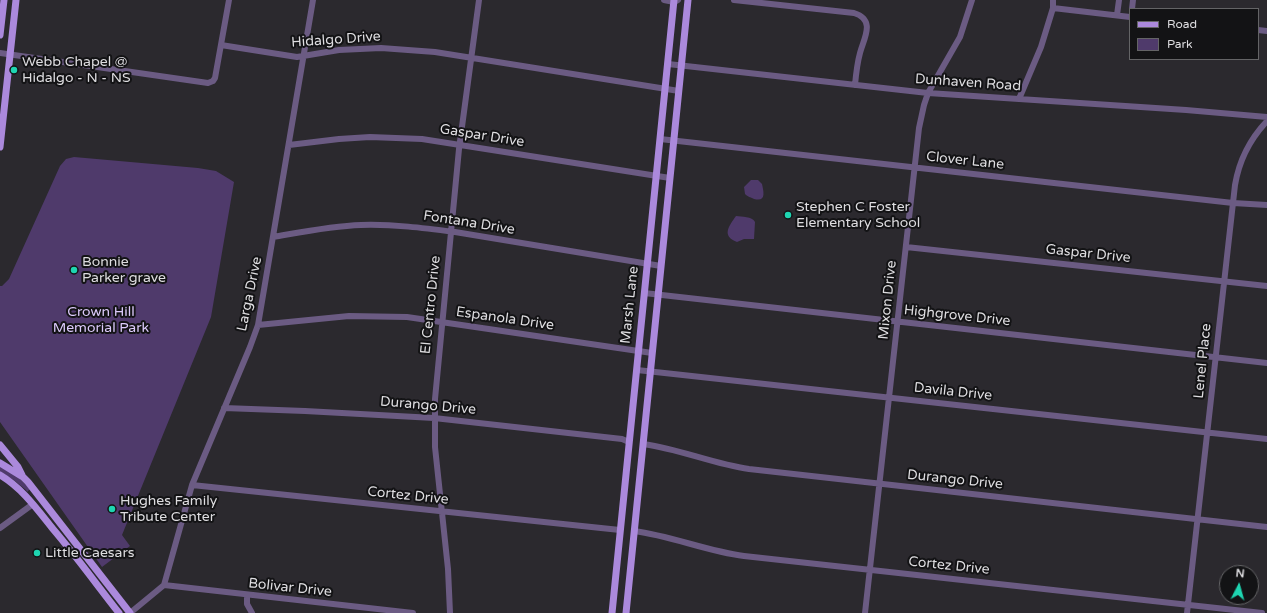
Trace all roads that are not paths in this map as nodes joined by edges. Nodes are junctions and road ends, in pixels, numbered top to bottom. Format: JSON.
{"nodes":[{"id":1,"x":4,"y":0,"type":"edge"},
{"id":2,"x":16,"y":0,"type":"edge"},
{"id":3,"x":229,"y":0,"type":"edge"},
{"id":4,"x":313,"y":0,"type":"edge"},
{"id":5,"x":479,"y":0,"type":"edge"},
{"id":6,"x":664,"y":0,"type":"edge"},
{"id":7,"x":688,"y":0,"type":"edge"},
{"id":8,"x":734,"y":0,"type":"edge"},
{"id":9,"x":972,"y":0,"type":"edge"},
{"id":10,"x":1053,"y":0,"type":"edge"},
{"id":11,"x":1119,"y":0,"type":"edge"},
{"id":12,"x":675,"y":1,"type":"edge"},
{"id":13,"x":1053,"y":8,"type":"junction"},
{"id":14,"x":1118,"y":15,"type":"junction"},
{"id":15,"x":1129,"y":17,"type":"edge"},
{"id":16,"x":0,"y":35,"type":"edge"},
{"id":17,"x":221,"y":45,"type":"junction"},
{"id":18,"x":0,"y":53,"type":"edge"},
{"id":19,"x":10,"y":55,"type":"junction"},
{"id":20,"x":303,"y":55,"type":"junction"},
{"id":21,"x":471,"y":58,"type":"junction"},
{"id":22,"x":668,"y":64,"type":"junction"},
{"id":23,"x":681,"y":66,"type":"junction"},
{"id":24,"x":855,"y":85,"type":"junction"},
{"id":25,"x":665,"y":90,"type":"junction"},
{"id":26,"x":679,"y":91,"type":"junction"},
{"id":27,"x":928,"y":93,"type":"junction"},
{"id":28,"x":3,"y":99,"type":"edge"},
{"id":29,"x":1019,"y":99,"type":"junction"},
{"id":30,"x":2,"y":112,"type":"edge"},
{"id":31,"x":1267,"y":117,"type":"edge"},
{"id":32,"x":1267,"y":121,"type":"edge"},
{"id":33,"x":660,"y":138,"type":"junction"},
{"id":34,"x":674,"y":140,"type":"junction"},
{"id":35,"x":460,"y":144,"type":"junction"},
{"id":36,"x":289,"y":145,"type":"junction"},
{"id":37,"x":0,"y":147,"type":"edge"},
{"id":38,"x":915,"y":167,"type":"junction"},
{"id":39,"x":656,"y":176,"type":"junction"},
{"id":40,"x":670,"y":178,"type":"junction"},
{"id":41,"x":1232,"y":203,"type":"junction"},
{"id":42,"x":1267,"y":205,"type":"edge"},
{"id":43,"x":451,"y":232,"type":"junction"},
{"id":44,"x":273,"y":237,"type":"junction"},
{"id":45,"x":906,"y":246,"type":"junction"},
{"id":46,"x":648,"y":264,"type":"junction"},
{"id":47,"x":661,"y":266,"type":"junction"},
{"id":48,"x":1224,"y":281,"type":"junction"},
{"id":49,"x":1267,"y":286,"type":"edge"},
{"id":50,"x":644,"y":293,"type":"junction"},
{"id":51,"x":658,"y":295,"type":"junction"},
{"id":52,"x":442,"y":322,"type":"junction"},
{"id":53,"x":898,"y":322,"type":"junction"},
{"id":54,"x":258,"y":325,"type":"junction"},
{"id":55,"x":638,"y":351,"type":"junction"},
{"id":56,"x":652,"y":353,"type":"junction"},
{"id":57,"x":1215,"y":357,"type":"junction"},
{"id":58,"x":1267,"y":363,"type":"edge"},
{"id":59,"x":637,"y":370,"type":"junction"},
{"id":60,"x":650,"y":371,"type":"junction"},
{"id":61,"x":889,"y":397,"type":"junction"},
{"id":62,"x":224,"y":408,"type":"junction"},
{"id":63,"x":434,"y":418,"type":"junction"},
{"id":64,"x":1207,"y":433,"type":"junction"},
{"id":65,"x":1267,"y":439,"type":"edge"},
{"id":66,"x":629,"y":442,"type":"junction"},
{"id":67,"x":643,"y":444,"type":"junction"},
{"id":68,"x":0,"y":445,"type":"edge"},
{"id":69,"x":0,"y":463,"type":"edge"},
{"id":70,"x":0,"y":474,"type":"edge"},
{"id":71,"x":24,"y":477,"type":"junction"},
{"id":72,"x":880,"y":484,"type":"junction"},
{"id":73,"x":192,"y":485,"type":"junction"},
{"id":74,"x":41,"y":498,"type":"junction"},
{"id":75,"x":33,"y":504,"type":"junction"},
{"id":76,"x":442,"y":511,"type":"junction"},
{"id":77,"x":1197,"y":519,"type":"junction"},
{"id":78,"x":1267,"y":527,"type":"edge"},
{"id":79,"x":0,"y":528,"type":"edge"},
{"id":80,"x":620,"y":530,"type":"junction"},
{"id":81,"x":634,"y":531,"type":"junction"},
{"id":82,"x":84,"y":553,"type":"junction"},
{"id":83,"x":77,"y":558,"type":"junction"},
{"id":84,"x":870,"y":569,"type":"junction"},
{"id":85,"x":164,"y":585,"type":"junction"},
{"id":86,"x":248,"y":595,"type":"junction"},
{"id":87,"x":1188,"y":605,"type":"junction"},
{"id":88,"x":381,"y":611,"type":"edge"},
{"id":89,"x":119,"y":613,"type":"edge"},
{"id":90,"x":130,"y":613,"type":"edge"},
{"id":91,"x":252,"y":613,"type":"edge"},
{"id":92,"x":413,"y":613,"type":"edge"},
{"id":93,"x":450,"y":613,"type":"edge"},
{"id":94,"x":612,"y":613,"type":"edge"},
{"id":95,"x":626,"y":613,"type":"edge"},
{"id":96,"x":865,"y":613,"type":"edge"},
{"id":97,"x":1187,"y":613,"type":"edge"},
{"id":98,"x":1262,"y":613,"type":"edge"}],
"edges":[{"from":1,"to":16,"type":"main road"},
{"from":2,"to":19,"type":"main road"},
{"from":3,"to":17,"type":"street"},
{"from":4,"to":20,"type":"street","name":"Larga Drive"},
{"from":5,"to":21,"type":"street","name":"El Centro Drive"},
{"from":6,"to":12,"type":"street"},
{"from":7,"to":23,"type":"main road","name":"Marsh Lane"},
{"from":8,"to":24,"type":"street"},
{"from":9,"to":27,"type":"street","name":"Mixon Drive"},
{"from":10,"to":13,"type":"street"},
{"from":11,"to":14,"type":"street"},
{"from":12,"to":22,"type":"main road","name":"Marsh Lane"},
{"from":13,"to":14,"type":"street"},
{"from":13,"to":29,"type":"street"},
{"from":14,"to":15,"type":"street"},
{"from":17,"to":19,"type":"street"},
{"from":17,"to":20,"type":"street","name":"Hidalgo Drive"},
{"from":18,"to":19,"type":"street"},
{"from":19,"to":28,"type":"main road"},
{"from":20,"to":21,"type":"street","name":"Hidalgo Drive"},
{"from":20,"to":36,"type":"street","name":"Larga Drive"},
{"from":21,"to":25,"type":"street","name":"Hidalgo Drive"},
{"from":21,"to":35,"type":"street","name":"El Centro Drive"},
{"from":22,"to":23,"type":"street","name":"Dunhaven Road"},
{"from":22,"to":25,"type":"main road","name":"Marsh Lane"},
{"from":23,"to":24,"type":"street","name":"Dunhaven Road"},
{"from":23,"to":26,"type":"main road","name":"Marsh Lane"},
{"from":24,"to":27,"type":"street","name":"Dunhaven Road"},
{"from":25,"to":26,"type":"street","name":"Hidalgo Drive"},
{"from":25,"to":33,"type":"main road","name":"Marsh Lane"},
{"from":26,"to":34,"type":"main road","name":"Marsh Lane"},
{"from":27,"to":29,"type":"street","name":"Dunhaven Road"},
{"from":27,"to":38,"type":"street","name":"Mixon Drive"},
{"from":28,"to":30,"type":"main road"},
{"from":29,"to":31,"type":"street","name":"Dunhaven Road"},
{"from":30,"to":37,"type":"main road"},
{"from":32,"to":41,"type":"street","name":"Lenel Place"},
{"from":33,"to":34,"type":"street","name":"Clover Lane"},
{"from":33,"to":39,"type":"main road","name":"Marsh Lane"},
{"from":34,"to":38,"type":"street","name":"Clover Lane"},
{"from":34,"to":40,"type":"main road","name":"Marsh Lane"},
{"from":35,"to":36,"type":"street","name":"Gaspar Drive"},
{"from":35,"to":39,"type":"street","name":"Gaspar Drive"},
{"from":35,"to":43,"type":"street","name":"El Centro Drive"},
{"from":36,"to":44,"type":"street","name":"Larga Drive"},
{"from":38,"to":41,"type":"street","name":"Clover Lane"},
{"from":38,"to":45,"type":"street","name":"Mixon Drive"},
{"from":39,"to":40,"type":"street","name":"Gaspar Drive"},
{"from":39,"to":46,"type":"main road","name":"Marsh Lane"},
{"from":40,"to":47,"type":"main road","name":"Marsh Lane"},
{"from":41,"to":42,"type":"street","name":"Clover Lane"},
{"from":41,"to":48,"type":"street","name":"Lenel Place"},
{"from":43,"to":44,"type":"street","name":"Fontana Drive"},
{"from":43,"to":46,"type":"street","name":"Fontana Drive"},
{"from":43,"to":52,"type":"street","name":"El Centro Drive"},
{"from":44,"to":54,"type":"street","name":"Larga Drive"},
{"from":45,"to":48,"type":"street","name":"Gaspar Drive"},
{"from":45,"to":53,"type":"street","name":"Mixon Drive"},
{"from":46,"to":47,"type":"street","name":"Fontana Drive"},
{"from":46,"to":50,"type":"main road","name":"Marsh Lane"},
{"from":47,"to":51,"type":"main road","name":"Marsh Lane"},
{"from":48,"to":49,"type":"street","name":"Gaspar Drive"},
{"from":48,"to":57,"type":"street","name":"Lenel Place"},
{"from":50,"to":51,"type":"street","name":"Highgrove Drive"},
{"from":50,"to":55,"type":"main road","name":"Marsh Lane"},
{"from":51,"to":53,"type":"street","name":"Highgrove Drive"},
{"from":51,"to":56,"type":"main road","name":"Marsh Lane"},
{"from":52,"to":54,"type":"street","name":"Espanola Drive"},
{"from":52,"to":55,"type":"street","name":"Espanola Drive"},
{"from":52,"to":63,"type":"street","name":"El Centro Drive"},
{"from":53,"to":57,"type":"street","name":"Highgrove Drive"},
{"from":53,"to":61,"type":"street","name":"Mixon Drive"},
{"from":54,"to":62,"type":"street","name":"Larga Drive"},
{"from":55,"to":56,"type":"street","name":"Espanola Drive"},
{"from":55,"to":59,"type":"main road","name":"Marsh Lane"},
{"from":56,"to":60,"type":"main road","name":"Marsh Lane"},
{"from":57,"to":58,"type":"street","name":"Highgrove Drive"},
{"from":57,"to":64,"type":"street","name":"Lenel Place"},
{"from":59,"to":60,"type":"street","name":"Davila Drive"},
{"from":59,"to":66,"type":"main road","name":"Marsh Lane"},
{"from":60,"to":61,"type":"street","name":"Davila Drive"},
{"from":60,"to":67,"type":"main road","name":"Marsh Lane"},
{"from":61,"to":64,"type":"street","name":"Davila Drive"},
{"from":61,"to":72,"type":"street","name":"Mixon Drive"},
{"from":62,"to":63,"type":"street","name":"Durango Drive"},
{"from":62,"to":73,"type":"street","name":"Larga Drive"},
{"from":63,"to":66,"type":"street","name":"Durango Drive"},
{"from":63,"to":76,"type":"street","name":"El Centro Drive"},
{"from":64,"to":65,"type":"street","name":"Davila Drive"},
{"from":64,"to":77,"type":"street","name":"Lenel Place"},
{"from":66,"to":67,"type":"main road"},
{"from":66,"to":80,"type":"main road","name":"Marsh Lane"},
{"from":67,"to":72,"type":"street","name":"Durango Drive"},
{"from":67,"to":81,"type":"main road","name":"Marsh Lane"},
{"from":68,"to":71,"type":"main road"},
{"from":69,"to":71,"type":"main road"},
{"from":70,"to":75,"type":"main road"},
{"from":71,"to":74,"type":"main road"},
{"from":72,"to":77,"type":"street","name":"Durango Drive"},
{"from":72,"to":84,"type":"street","name":"Mixon Drive"},
{"from":73,"to":76,"type":"street","name":"Cortez Drive"},
{"from":73,"to":85,"type":"street","name":"Larga Drive"},
{"from":74,"to":75,"type":"main road"},
{"from":74,"to":82,"type":"main road"},
{"from":75,"to":79,"type":"street"},
{"from":75,"to":83,"type":"main road"},
{"from":76,"to":80,"type":"street","name":"Cortez Drive"},
{"from":76,"to":93,"type":"street","name":"El Centro Drive"},
{"from":77,"to":78,"type":"street","name":"Durango Drive"},
{"from":77,"to":87,"type":"street","name":"Lenel Place"},
{"from":80,"to":81,"type":"main road"},
{"from":80,"to":94,"type":"main road","name":"Marsh Lane"},
{"from":81,"to":84,"type":"street","name":"Cortez Drive"},
{"from":81,"to":95,"type":"main road","name":"Marsh Lane"},
{"from":82,"to":83,"type":"main road"},
{"from":82,"to":90,"type":"main road"},
{"from":83,"to":89,"type":"main road"},
{"from":84,"to":87,"type":"street","name":"Cortez Drive"},
{"from":84,"to":96,"type":"street","name":"Mixon Drive"},
{"from":85,"to":86,"type":"street","name":"Bolivar Drive"},
{"from":85,"to":90,"type":"street"},
{"from":86,"to":88,"type":"street","name":"Bolivar Drive"},
{"from":86,"to":91,"type":"street"},
{"from":87,"to":97,"type":"street","name":"Lenel Place"},
{"from":87,"to":98,"type":"street","name":"Cortez Drive"},
{"from":88,"to":92,"type":"street","name":"Bolivar Drive"}]}
